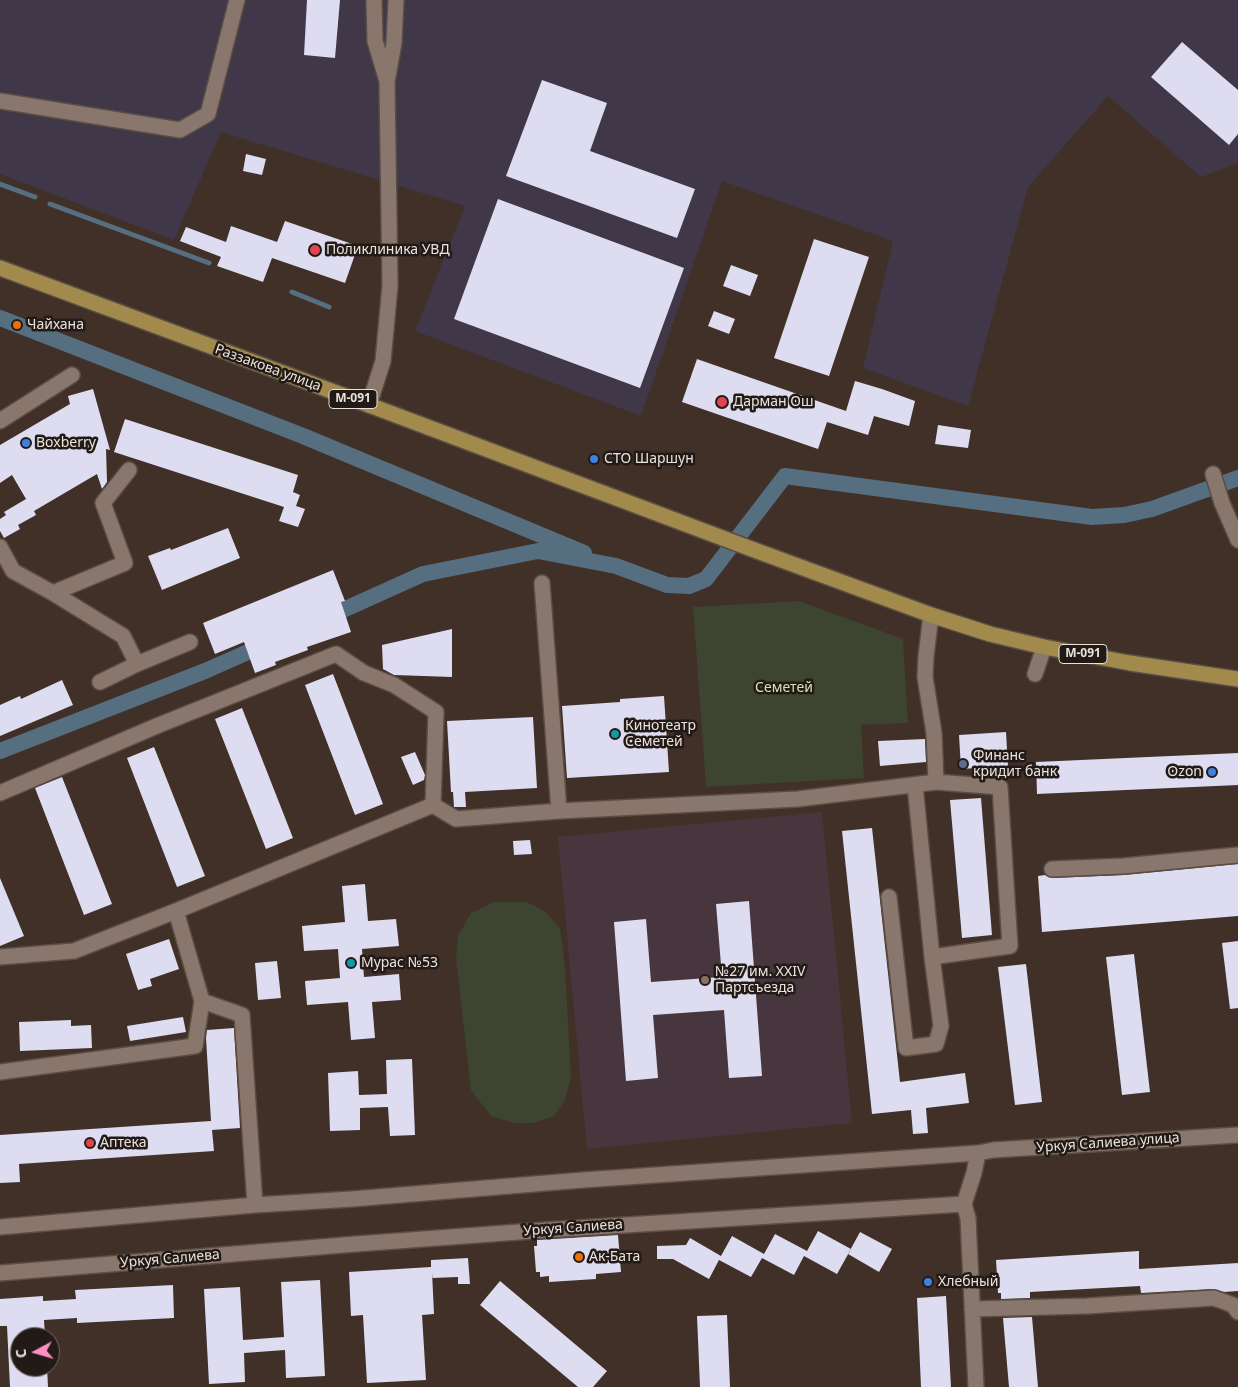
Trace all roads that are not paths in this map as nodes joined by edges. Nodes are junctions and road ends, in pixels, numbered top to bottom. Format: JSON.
{"nodes":[{"id":1,"x":238,"y":0,"type":"edge"},
{"id":2,"x":374,"y":0,"type":"edge"},
{"id":3,"x":396,"y":0,"type":"edge"},
{"id":4,"x":387,"y":82,"type":"junction"},
{"id":5,"x":0,"y":101,"type":"edge"},
{"id":6,"x":0,"y":268,"type":"edge"},
{"id":7,"x":72,"y":376,"type":"dead end"},
{"id":8,"x":369,"y":405,"type":"junction"},
{"id":9,"x":0,"y":421,"type":"edge"},
{"id":10,"x":129,"y":470,"type":"dead end"},
{"id":11,"x":1213,"y":474,"type":"dead end"},
{"id":12,"x":1238,"y":540,"type":"edge"},
{"id":13,"x":0,"y":547,"type":"edge"},
{"id":14,"x":542,"y":583,"type":"dead end"},
{"id":15,"x":53,"y":593,"type":"junction"},
{"id":16,"x":931,"y":615,"type":"junction"},
{"id":17,"x":190,"y":642,"type":"dead end"},
{"id":18,"x":1044,"y":647,"type":"junction"},
{"id":19,"x":137,"y":664,"type":"junction"},
{"id":20,"x":1035,"y":674,"type":"dead end"},
{"id":21,"x":1238,"y":679,"type":"edge"},
{"id":22,"x":100,"y":682,"type":"dead end"},
{"id":23,"x":936,"y":782,"type":"junction"},
{"id":24,"x":915,"y":785,"type":"junction"},
{"id":25,"x":0,"y":793,"type":"edge"},
{"id":26,"x":433,"y":805,"type":"junction"},
{"id":27,"x":559,"y":811,"type":"junction"},
{"id":28,"x":1238,"y":855,"type":"edge"},
{"id":29,"x":1052,"y":869,"type":"dead end"},
{"id":30,"x":889,"y":898,"type":"dead end"},
{"id":31,"x":176,"y":912,"type":"junction"},
{"id":32,"x":0,"y":957,"type":"edge"},
{"id":33,"x":932,"y":957,"type":"junction"},
{"id":34,"x":202,"y":1001,"type":"junction"},
{"id":35,"x":0,"y":1072,"type":"edge"},
{"id":36,"x":1238,"y":1135,"type":"edge"},
{"id":37,"x":978,"y":1153,"type":"junction"},
{"id":38,"x":964,"y":1204,"type":"junction"},
{"id":39,"x":255,"y":1205,"type":"junction"},
{"id":40,"x":0,"y":1227,"type":"edge"},
{"id":41,"x":0,"y":1272,"type":"edge"},
{"id":42,"x":972,"y":1309,"type":"junction"},
{"id":43,"x":1238,"y":1312,"type":"edge"},
{"id":44,"x":976,"y":1387,"type":"edge"}],
"edges":[{"from":1,"to":5,"type":"street"},
{"from":2,"to":4,"type":"street"},
{"from":3,"to":4,"type":"street"},
{"from":4,"to":8,"type":"street"},
{"from":6,"to":8,"type":"main road","name":"Раззакова улица","number":"М-091"},
{"from":7,"to":9,"type":"street"},
{"from":8,"to":16,"type":"main road","name":"Раззакова улица","number":"М-091"},
{"from":10,"to":15,"type":"street"},
{"from":11,"to":12,"type":"street"},
{"from":13,"to":15,"type":"street"},
{"from":14,"to":27,"type":"street"},
{"from":15,"to":19,"type":"street"},
{"from":16,"to":18,"type":"main road","number":"М-091"},
{"from":16,"to":23,"type":"street"},
{"from":17,"to":19,"type":"street"},
{"from":18,"to":20,"type":"street"},
{"from":18,"to":21,"type":"main road","number":"М-091"},
{"from":19,"to":22,"type":"street"},
{"from":23,"to":24,"type":"street"},
{"from":23,"to":33,"type":"street"},
{"from":24,"to":27,"type":"street"},
{"from":24,"to":33,"type":"street"},
{"from":25,"to":26,"type":"street"},
{"from":26,"to":27,"type":"street"},
{"from":26,"to":31,"type":"street"},
{"from":28,"to":29,"type":"street"},
{"from":30,"to":33,"type":"street"},
{"from":31,"to":32,"type":"street"},
{"from":31,"to":34,"type":"street"},
{"from":34,"to":35,"type":"street"},
{"from":34,"to":39,"type":"street"},
{"from":36,"to":37,"type":"street","name":"Уркуя Салиева улица"},
{"from":37,"to":38,"type":"street"},
{"from":37,"to":39,"type":"street"},
{"from":38,"to":41,"type":"street","name":"Уркуя Салиева"},
{"from":38,"to":42,"type":"street"},
{"from":39,"to":40,"type":"street"},
{"from":42,"to":43,"type":"street"},
{"from":42,"to":44,"type":"street"}]}
